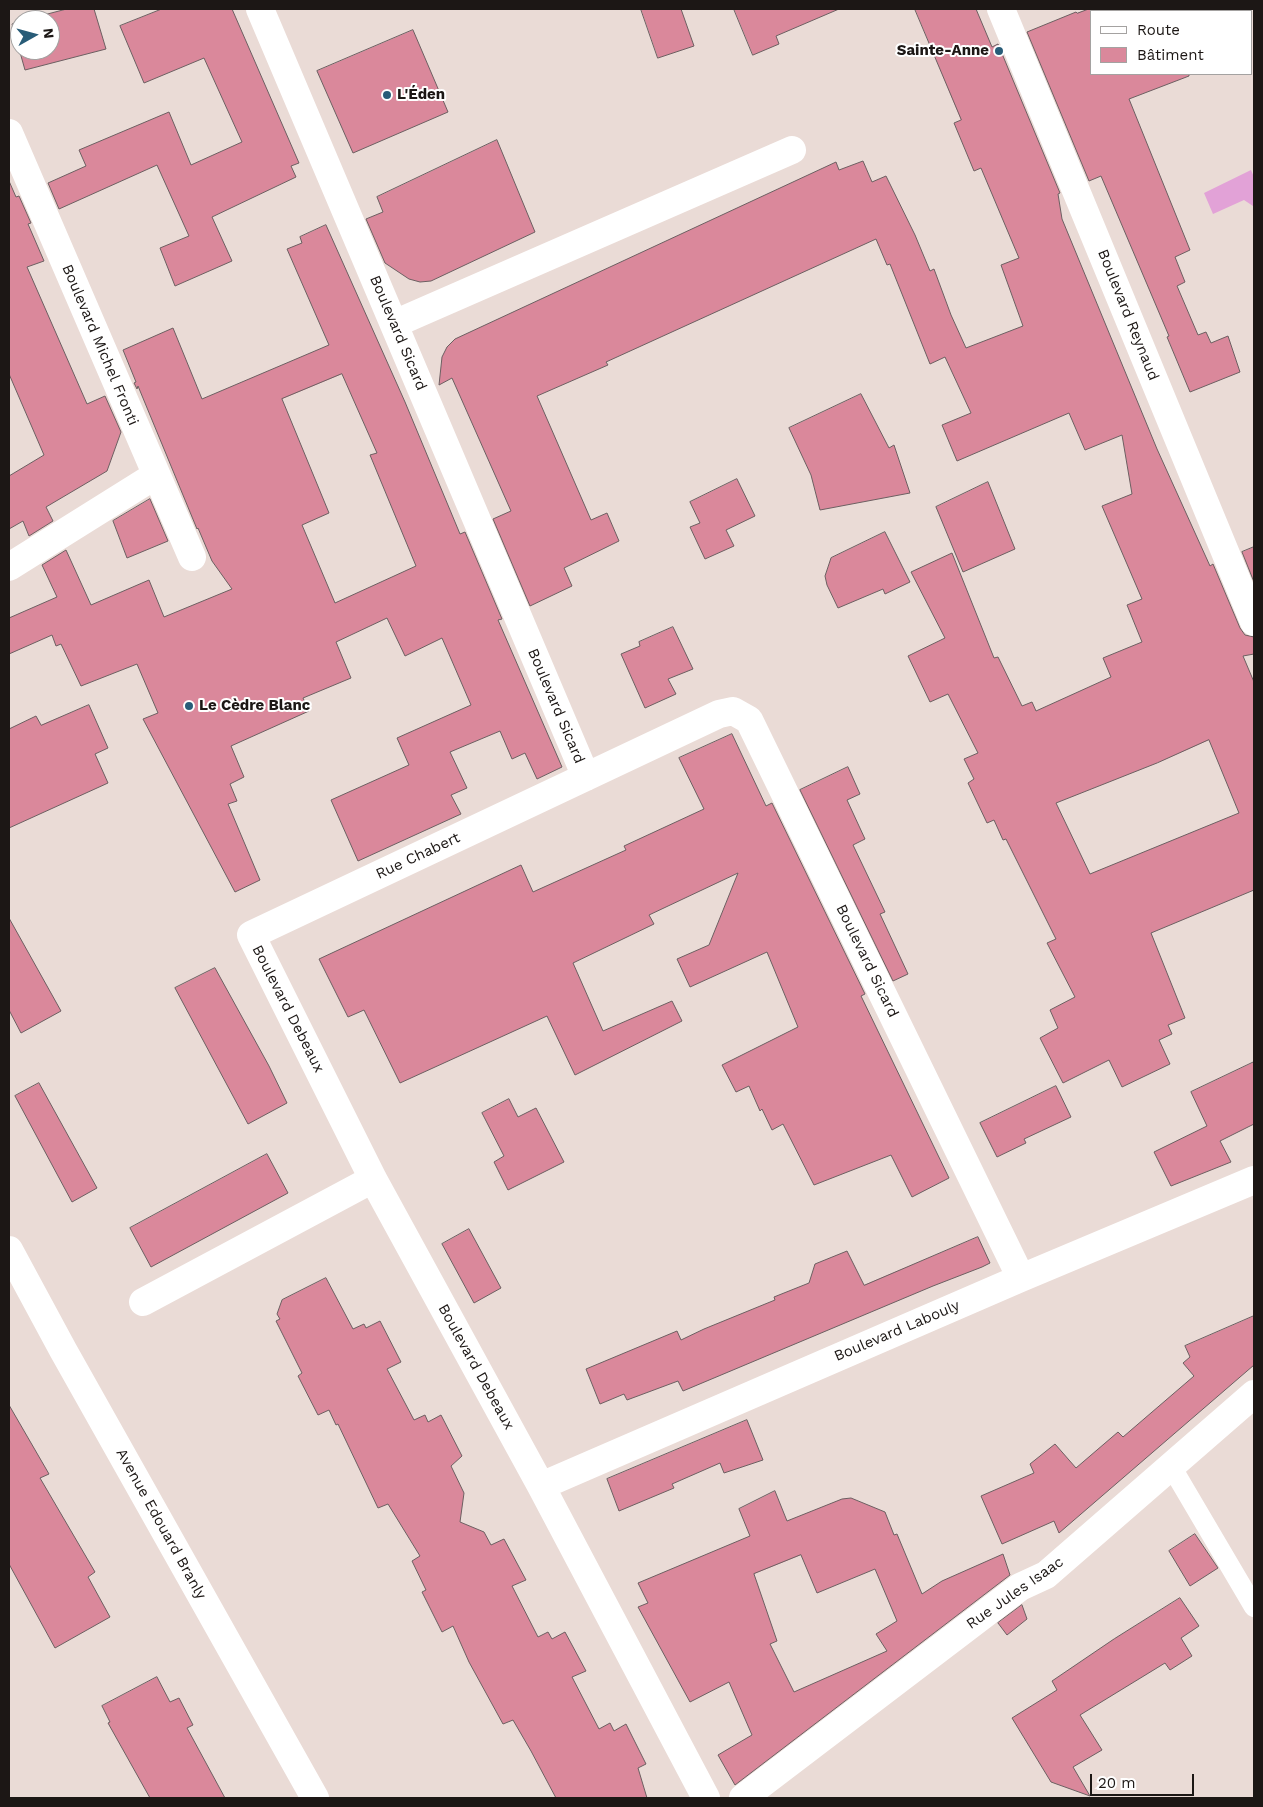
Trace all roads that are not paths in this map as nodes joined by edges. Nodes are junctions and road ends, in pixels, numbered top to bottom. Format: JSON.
{"nodes":[{"id":1,"x":260,"y":9,"type":"edge"},
{"id":2,"x":1001,"y":9,"type":"edge"},
{"id":3,"x":9,"y":132,"type":"edge"},
{"id":4,"x":792,"y":150,"type":"dead end"},
{"id":5,"x":394,"y":324,"type":"junction"},
{"id":6,"x":156,"y":475,"type":"junction"},
{"id":7,"x":192,"y":557,"type":"dead end"},
{"id":8,"x":9,"y":567,"type":"edge"},
{"id":9,"x":1254,"y":622,"type":"edge"},
{"id":10,"x":586,"y":777,"type":"junction"},
{"id":11,"x":250,"y":935,"type":"joint"},
{"id":12,"x":373,"y":1178,"type":"junction"},
{"id":13,"x":1254,"y":1180,"type":"edge"},
{"id":14,"x":9,"y":1250,"type":"edge"},
{"id":15,"x":1021,"y":1278,"type":"junction"},
{"id":16,"x":143,"y":1302,"type":"dead end"},
{"id":17,"x":1254,"y":1394,"type":"edge"},
{"id":18,"x":1171,"y":1466,"type":"junction"},
{"id":19,"x":541,"y":1486,"type":"junction"},
{"id":20,"x":1254,"y":1607,"type":"edge"},
{"id":21,"x":316,"y":1798,"type":"edge"},
{"id":22,"x":706,"y":1798,"type":"edge"},
{"id":23,"x":743,"y":1798,"type":"edge"}],
"edges":[{"from":1,"to":5,"type":"street","name":"Boulevard Sicard"},
{"from":2,"to":9,"type":"street","name":"Boulevard Reynaud"},
{"from":3,"to":6,"type":"street","name":"Boulevard Michel Fronti"},
{"from":4,"to":5,"type":"street"},
{"from":5,"to":10,"type":"street","name":"Boulevard Sicard"},
{"from":6,"to":7,"type":"street","name":"Boulevard Michel Fronti"},
{"from":6,"to":8,"type":"street"},
{"from":10,"to":11,"type":"street","name":"Rue Chabert"},
{"from":10,"to":15,"type":"street","name":"Boulevard Sicard"},
{"from":11,"to":12,"type":"street","name":"Boulevard Debeaux"},
{"from":12,"to":16,"type":"street"},
{"from":12,"to":19,"type":"street","name":"Boulevard Debeaux"},
{"from":13,"to":15,"type":"street","name":"Boulevard Labouly"},
{"from":14,"to":21,"type":"street","name":"Avenue Edouard Branly"},
{"from":15,"to":19,"type":"street","name":"Boulevard Labouly"},
{"from":17,"to":18,"type":"street","name":"Rue Jules Isaac"},
{"from":18,"to":20,"type":"lane"},
{"from":18,"to":23,"type":"street","name":"Rue Jules Isaac"},
{"from":19,"to":22,"type":"street","name":"Boulevard Debeaux"}]}
